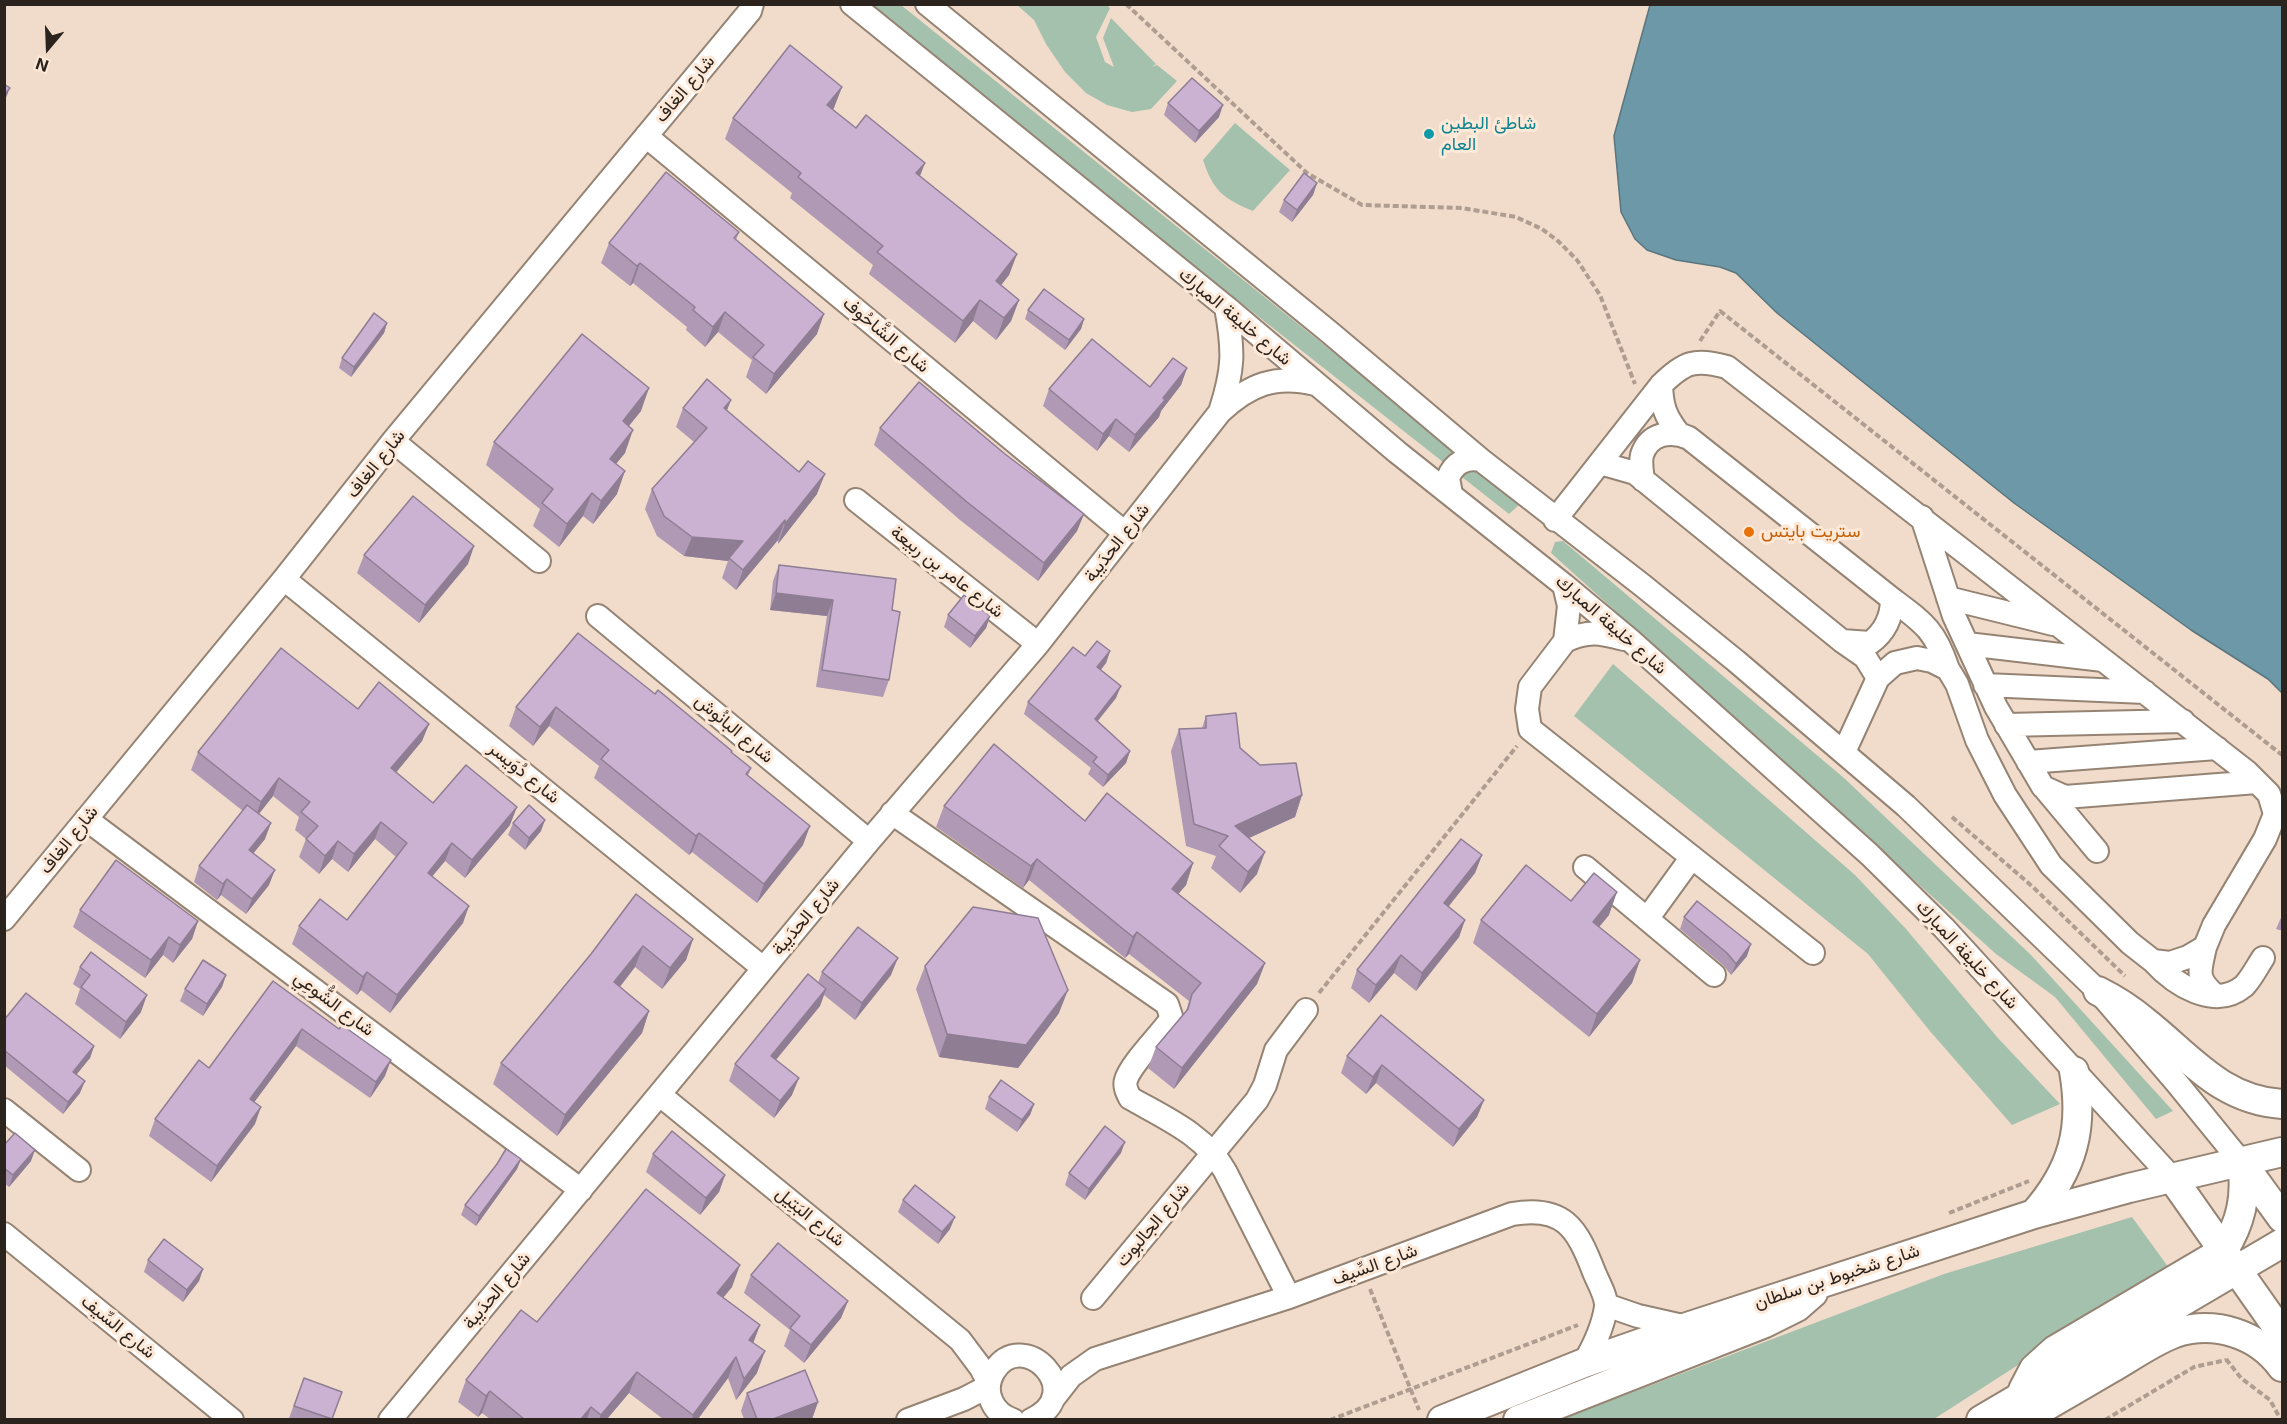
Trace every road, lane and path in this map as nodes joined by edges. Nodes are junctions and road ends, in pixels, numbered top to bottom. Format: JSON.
{"nodes":[{"id":1,"x":852,"y":4,"type":"edge"},
{"id":2,"x":927,"y":4,"type":"edge"},
{"id":3,"x":1126,"y":4,"type":"edge"},
{"id":4,"x":756,"y":6,"type":"edge"},
{"id":5,"x":646,"y":136,"type":"junction"},
{"id":6,"x":1226,"y":307,"type":"junction"},
{"id":7,"x":1694,"y":350,"type":"dead end"},
{"id":8,"x":1315,"y":384,"type":"junction"},
{"id":9,"x":1661,"y":385,"type":"junction"},
{"id":10,"x":1643,"y":408,"type":"junction"},
{"id":11,"x":1220,"y":412,"type":"junction"},
{"id":12,"x":1679,"y":434,"type":"junction"},
{"id":13,"x":393,"y":441,"type":"junction"},
{"id":14,"x":1481,"y":460,"type":"junction"},
{"id":15,"x":1600,"y":463,"type":"junction"},
{"id":16,"x":1643,"y":480,"type":"junction"},
{"id":17,"x":1451,"y":494,"type":"junction"},
{"id":18,"x":856,"y":500,"type":"dead end"},
{"id":19,"x":1922,"y":517,"type":"junction"},
{"id":20,"x":1555,"y":520,"type":"junction"},
{"id":21,"x":1125,"y":533,"type":"junction"},
{"id":22,"x":539,"y":561,"type":"dead end"},
{"id":23,"x":284,"y":579,"type":"junction"},
{"id":24,"x":1564,"y":585,"type":"junction"},
{"id":25,"x":1948,"y":598,"type":"junction"},
{"id":26,"x":1892,"y":599,"type":"junction"},
{"id":27,"x":598,"y":616,"type":"dead end"},
{"id":28,"x":2061,"y":626,"type":"junction"},
{"id":29,"x":1630,"y":640,"type":"junction"},
{"id":30,"x":1565,"y":641,"type":"junction"},
{"id":31,"x":1842,"y":642,"type":"junction"},
{"id":32,"x":1038,"y":644,"type":"junction"},
{"id":33,"x":1967,"y":644,"type":"junction"},
{"id":34,"x":2104,"y":660,"type":"junction"},
{"id":35,"x":1947,"y":669,"type":"junction"},
{"id":36,"x":1878,"y":678,"type":"junction"},
{"id":37,"x":1985,"y":685,"type":"junction"},
{"id":38,"x":2145,"y":692,"type":"junction"},
{"id":39,"x":2183,"y":721,"type":"junction"},
{"id":40,"x":2006,"y":725,"type":"junction"},
{"id":41,"x":1530,"y":729,"type":"junction"},
{"id":42,"x":2217,"y":748,"type":"junction"},
{"id":43,"x":1844,"y":752,"type":"junction"},
{"id":44,"x":2283,"y":755,"type":"edge"},
{"id":45,"x":2028,"y":762,"type":"junction"},
{"id":46,"x":2257,"y":782,"type":"junction"},
{"id":47,"x":2043,"y":787,"type":"junction"},
{"id":48,"x":892,"y":813,"type":"junction"},
{"id":49,"x":1952,"y":817,"type":"dead end"},
{"id":50,"x":86,"y":819,"type":"junction"},
{"id":51,"x":869,"y":841,"type":"junction"},
{"id":52,"x":2097,"y":851,"type":"dead end"},
{"id":53,"x":1692,"y":857,"type":"junction"},
{"id":54,"x":1585,"y":867,"type":"dead end"},
{"id":55,"x":4,"y":919,"type":"edge"},
{"id":56,"x":1647,"y":919,"type":"junction"},
{"id":57,"x":2205,"y":947,"type":"junction"},
{"id":58,"x":1813,"y":953,"type":"dead end"},
{"id":59,"x":2263,"y":958,"type":"dead end"},
{"id":60,"x":2153,"y":961,"type":"junction"},
{"id":61,"x":763,"y":968,"type":"junction"},
{"id":62,"x":1714,"y":975,"type":"dead end"},
{"id":63,"x":2130,"y":981,"type":"dead end"},
{"id":64,"x":2098,"y":991,"type":"junction"},
{"id":65,"x":2215,"y":995,"type":"junction"},
{"id":66,"x":1306,"y":1010,"type":"joint"},
{"id":67,"x":2074,"y":1071,"type":"junction"},
{"id":68,"x":660,"y":1095,"type":"junction"},
{"id":69,"x":2283,"y":1104,"type":"edge"},
{"id":70,"x":4,"y":1110,"type":"edge"},
{"id":71,"x":1213,"y":1152,"type":"junction"},
{"id":72,"x":2283,"y":1152,"type":"edge"},
{"id":73,"x":2242,"y":1163,"type":"junction"},
{"id":74,"x":79,"y":1170,"type":"dead end"},
{"id":75,"x":2034,"y":1178,"type":"dead end"},
{"id":76,"x":2173,"y":1179,"type":"junction"},
{"id":77,"x":581,"y":1190,"type":"junction"},
{"id":78,"x":2034,"y":1214,"type":"junction"},
{"id":79,"x":1941,"y":1216,"type":"dead end"},
{"id":80,"x":2283,"y":1218,"type":"edge"},
{"id":81,"x":4,"y":1234,"type":"edge"},
{"id":82,"x":2283,"y":1243,"type":"edge"},
{"id":83,"x":2230,"y":1260,"type":"junction"},
{"id":84,"x":1362,"y":1270,"type":"junction"},
{"id":85,"x":1821,"y":1282,"type":"junction"},
{"id":86,"x":1289,"y":1297,"type":"junction"},
{"id":87,"x":1093,"y":1298,"type":"dead end"},
{"id":88,"x":1606,"y":1305,"type":"junction"},
{"id":89,"x":1587,"y":1322,"type":"dead end"},
{"id":90,"x":1687,"y":1327,"type":"junction"},
{"id":91,"x":2223,"y":1329,"type":"junction"},
{"id":92,"x":2283,"y":1334,"type":"edge"},
{"id":93,"x":960,"y":1340,"type":"junction"},
{"id":94,"x":1008,"y":1358,"type":"junction"},
{"id":95,"x":1035,"y":1358,"type":"junction"},
{"id":96,"x":1095,"y":1359,"type":"junction"},
{"id":97,"x":2226,"y":1360,"type":"junction"},
{"id":98,"x":1584,"y":1363,"type":"junction"},
{"id":99,"x":2283,"y":1367,"type":"edge"},
{"id":100,"x":989,"y":1385,"type":"junction"},
{"id":101,"x":1411,"y":1390,"type":"junction"},
{"id":102,"x":1053,"y":1399,"type":"junction"},
{"id":103,"x":951,"y":1404,"type":"junction"},
{"id":104,"x":2022,"y":1408,"type":"edge"},
{"id":105,"x":1007,"y":1416,"type":"edge"},
{"id":106,"x":232,"y":1419,"type":"edge"},
{"id":107,"x":390,"y":1419,"type":"edge"},
{"id":108,"x":908,"y":1419,"type":"edge"},
{"id":109,"x":1031,"y":1419,"type":"edge"},
{"id":110,"x":1330,"y":1419,"type":"edge"},
{"id":111,"x":1422,"y":1419,"type":"edge"},
{"id":112,"x":1442,"y":1419,"type":"edge"},
{"id":113,"x":1518,"y":1419,"type":"edge"},
{"id":114,"x":1981,"y":1419,"type":"edge"},
{"id":115,"x":2106,"y":1419,"type":"edge"},
{"id":116,"x":2281,"y":1419,"type":"edge"}],
"edges":[{"from":1,"to":6,"type":"street","name":"شارع خليفة المبارك"},
{"from":2,"to":14,"type":"street"},
{"from":3,"to":10,"type":"path"},
{"from":4,"to":5,"type":"street","name":"شارع الغاف"},
{"from":5,"to":13,"type":"street","name":"شارع الغاف"},
{"from":5,"to":21,"type":"street","name":"شارع الشَّاحُوف"},
{"from":6,"to":8,"type":"street","name":"شارع خليفة المبارك"},
{"from":6,"to":11,"type":"street","name":"شارع الحدَيبة"},
{"from":7,"to":44,"type":"path"},
{"from":8,"to":11,"type":"street","name":"شارع الحدَيبة"},
{"from":8,"to":17,"type":"street","name":"شارع خليفة المبارك"},
{"from":9,"to":10,"type":"street"},
{"from":9,"to":12,"type":"street"},
{"from":9,"to":19,"type":"street"},
{"from":10,"to":15,"type":"street"},
{"from":11,"to":21,"type":"street","name":"شارع الحدَيبة"},
{"from":12,"to":16,"type":"street"},
{"from":12,"to":26,"type":"street"},
{"from":13,"to":22,"type":"street"},
{"from":13,"to":23,"type":"street","name":"شارع الغاف"},
{"from":14,"to":17,"type":"street"},
{"from":14,"to":20,"type":"street"},
{"from":15,"to":16,"type":"street"},
{"from":15,"to":20,"type":"street"},
{"from":16,"to":31,"type":"street"},
{"from":17,"to":24,"type":"street","name":"شارع خليفة المبارك"},
{"from":18,"to":32,"type":"street","name":"شارع عامر بن ربيعة"},
{"from":19,"to":25,"type":"street"},
{"from":19,"to":28,"type":"street"},
{"from":20,"to":43,"type":"street"},
{"from":21,"to":32,"type":"street","name":"شارع الحدَيبة"},
{"from":23,"to":50,"type":"street","name":"شارع الغاف"},
{"from":23,"to":61,"type":"street","name":"شارع دُوَيسر"},
{"from":24,"to":29,"type":"street","name":"شارع خليفة المبارك"},
{"from":24,"to":30,"type":"street"},
{"from":25,"to":28,"type":"street"},
{"from":25,"to":33,"type":"street"},
{"from":26,"to":31,"type":"street"},
{"from":26,"to":35,"type":"street"},
{"from":27,"to":51,"type":"street","name":"شارع البانُوش"},
{"from":28,"to":34,"type":"street"},
{"from":29,"to":30,"type":"street"},
{"from":29,"to":67,"type":"street","name":"شارع خليفة المبارك"},
{"from":30,"to":41,"type":"street"},
{"from":31,"to":36,"type":"street"},
{"from":32,"to":48,"type":"street","name":"شارع الحدَيبة"},
{"from":33,"to":34,"type":"street"},
{"from":33,"to":37,"type":"street"},
{"from":34,"to":38,"type":"street"},
{"from":35,"to":36,"type":"street"},
{"from":35,"to":60,"type":"street"},
{"from":36,"to":43,"type":"street"},
{"from":37,"to":38,"type":"street"},
{"from":37,"to":40,"type":"street"},
{"from":38,"to":39,"type":"street"},
{"from":39,"to":40,"type":"street"},
{"from":39,"to":42,"type":"street"},
{"from":40,"to":45,"type":"street"},
{"from":41,"to":53,"type":"street"},
{"from":41,"to":66,"type":"path"},
{"from":42,"to":45,"type":"street"},
{"from":42,"to":46,"type":"street"},
{"from":43,"to":64,"type":"street"},
{"from":45,"to":47,"type":"street"},
{"from":46,"to":47,"type":"street"},
{"from":46,"to":57,"type":"street"},
{"from":47,"to":52,"type":"street"},
{"from":48,"to":51,"type":"street","name":"شارع الحدَيبة"},
{"from":48,"to":71,"type":"street"},
{"from":49,"to":63,"type":"path"},
{"from":50,"to":55,"type":"street","name":"شارع الغاف"},
{"from":50,"to":77,"type":"street","name":"شارع الشُّوعِي"},
{"from":51,"to":61,"type":"street","name":"شارع الحدَيبة"},
{"from":53,"to":56,"type":"street"},
{"from":53,"to":58,"type":"street"},
{"from":54,"to":56,"type":"street"},
{"from":56,"to":62,"type":"street"},
{"from":57,"to":60,"type":"street"},
{"from":57,"to":65,"type":"street"},
{"from":59,"to":65,"type":"street"},
{"from":60,"to":65,"type":"street"},
{"from":61,"to":68,"type":"street","name":"شارع الحدَيبة"},
{"from":64,"to":69,"type":"main road"},
{"from":64,"to":73,"type":"street"},
{"from":66,"to":71,"type":"street","name":"شارع الجالبوت"},
{"from":67,"to":76,"type":"street","name":"شارع خليفة المبارك"},
{"from":67,"to":78,"type":"main road"},
{"from":68,"to":77,"type":"street","name":"شارع الحدَيبة"},
{"from":68,"to":93,"type":"street","name":"شارع البَتِيل"},
{"from":70,"to":74,"type":"street"},
{"from":71,"to":86,"type":"street"},
{"from":71,"to":87,"type":"street","name":"شارع الجالبوت"},
{"from":72,"to":73,"type":"main road","name":"شارع شخبوط بن سلطان"},
{"from":73,"to":76,"type":"main road","name":"شارع شخبوط بن سلطان"},
{"from":73,"to":80,"type":"main road"},
{"from":73,"to":83,"type":"main road"},
{"from":75,"to":79,"type":"path"},
{"from":76,"to":78,"type":"main road","name":"شارع شخبوط بن سلطان"},
{"from":76,"to":83,"type":"main road","name":"شارع خليفة المبارك"},
{"from":77,"to":107,"type":"street","name":"شارع الحدَيبة"},
{"from":78,"to":85,"type":"main road","name":"شارع شخبوط بن سلطان"},
{"from":81,"to":106,"type":"street","name":"شارع السِّيف"},
{"from":82,"to":83,"type":"main road"},
{"from":83,"to":92,"type":"main road","name":"شارع خليفة المبارك"},
{"from":83,"to":104,"type":"main road"},
{"from":84,"to":86,"type":"street","name":"شارع السِّيف"},
{"from":84,"to":88,"type":"street","name":"شارع السِّيف"},
{"from":84,"to":101,"type":"path"},
{"from":85,"to":90,"type":"main road","name":"شارع شخبوط بن سلطان"},
{"from":85,"to":113,"type":"main road"},
{"from":86,"to":96,"type":"street","name":"شارع السِّيف"},
{"from":88,"to":90,"type":"street"},
{"from":88,"to":98,"type":"street"},
{"from":89,"to":101,"type":"path"},
{"from":90,"to":98,"type":"main road","name":"شارع شخبوط بن سلطان"},
{"from":91,"to":97,"type":"path"},
{"from":91,"to":99,"type":"main road"},
{"from":91,"to":104,"type":"main road"},
{"from":93,"to":94,"type":"street","name":"شارع البَتِيل"},
{"from":93,"to":100,"type":"street","name":"شارع البَتِيل"},
{"from":94,"to":95,"type":"street","name":"شارع السِّيف"},
{"from":94,"to":100,"type":"street"},
{"from":95,"to":96,"type":"street","name":"شارع السِّيف"},
{"from":95,"to":102,"type":"street"},
{"from":96,"to":102,"type":"street","name":"شارع السِّيف"},
{"from":97,"to":115,"type":"path"},
{"from":97,"to":116,"type":"path"},
{"from":98,"to":112,"type":"main road","name":"شارع شخبوط بن سلطان"},
{"from":100,"to":103,"type":"street"},
{"from":100,"to":105,"type":"street","name":"شارع البَتِيل"},
{"from":101,"to":110,"type":"path"},
{"from":101,"to":111,"type":"path"},
{"from":102,"to":109,"type":"street","name":"شارع السِّيف"},
{"from":103,"to":105,"type":"street"},
{"from":103,"to":108,"type":"street"},
{"from":104,"to":114,"type":"main road"}]}
